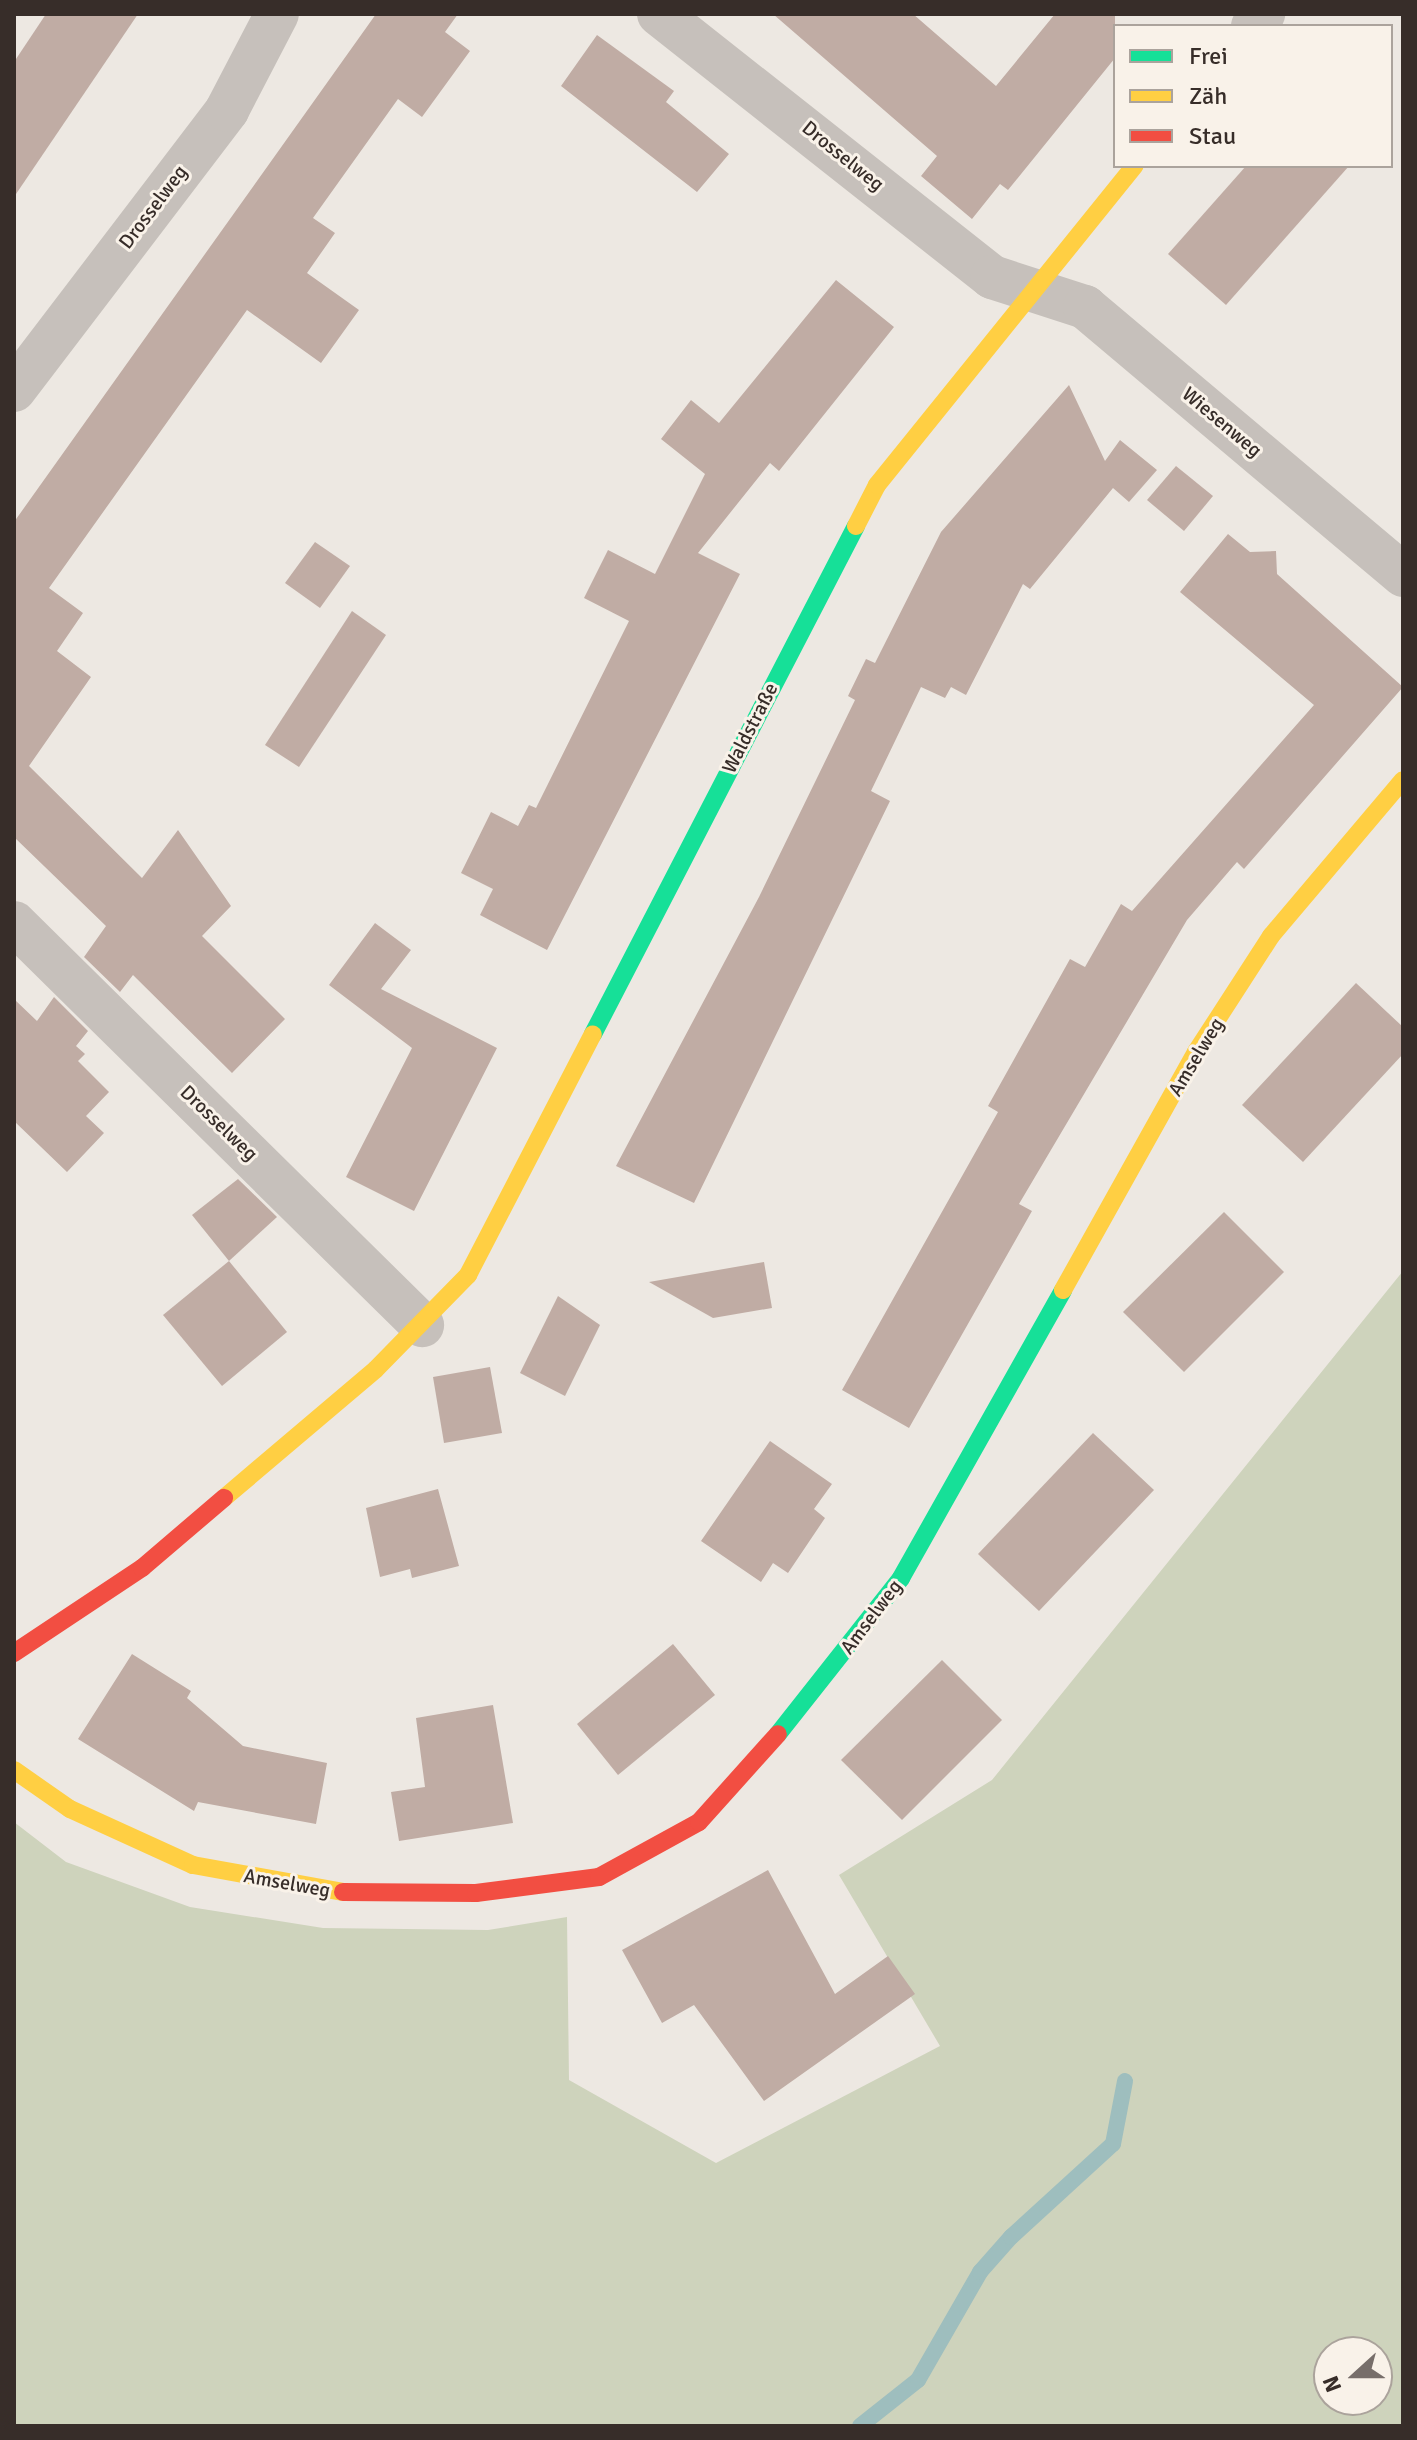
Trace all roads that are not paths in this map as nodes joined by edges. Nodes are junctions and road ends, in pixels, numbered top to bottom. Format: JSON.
{"nodes":[{"id":1,"x":277,"y":14,"type":"edge"},
{"id":2,"x":659,"y":14,"type":"edge"},
{"id":3,"x":1132,"y":168,"type":"edge"},
{"id":4,"x":1031,"y":287,"type":"junction"},
{"id":5,"x":14,"y":390,"type":"edge"},
{"id":6,"x":1403,"y":575,"type":"edge"},
{"id":7,"x":1403,"y":780,"type":"edge"},
{"id":8,"x":14,"y":923,"type":"edge"},
{"id":9,"x":422,"y":1325,"type":"junction"},
{"id":10,"x":14,"y":1653,"type":"edge"},
{"id":11,"x":14,"y":1770,"type":"edge"}],
"edges":[{"from":1,"to":5,"type":"street","name":"Drosselweg"},
{"from":2,"to":4,"type":"street","name":"Drosselweg"},
{"from":3,"to":4,"type":"street","name":"Waldstraße"},
{"from":4,"to":6,"type":"street","name":"Wiesenweg"},
{"from":4,"to":9,"type":"street","name":"Waldstraße"},
{"from":7,"to":11,"type":"street","name":"Amselweg"},
{"from":8,"to":9,"type":"street","name":"Drosselweg"},
{"from":9,"to":10,"type":"street"}]}
